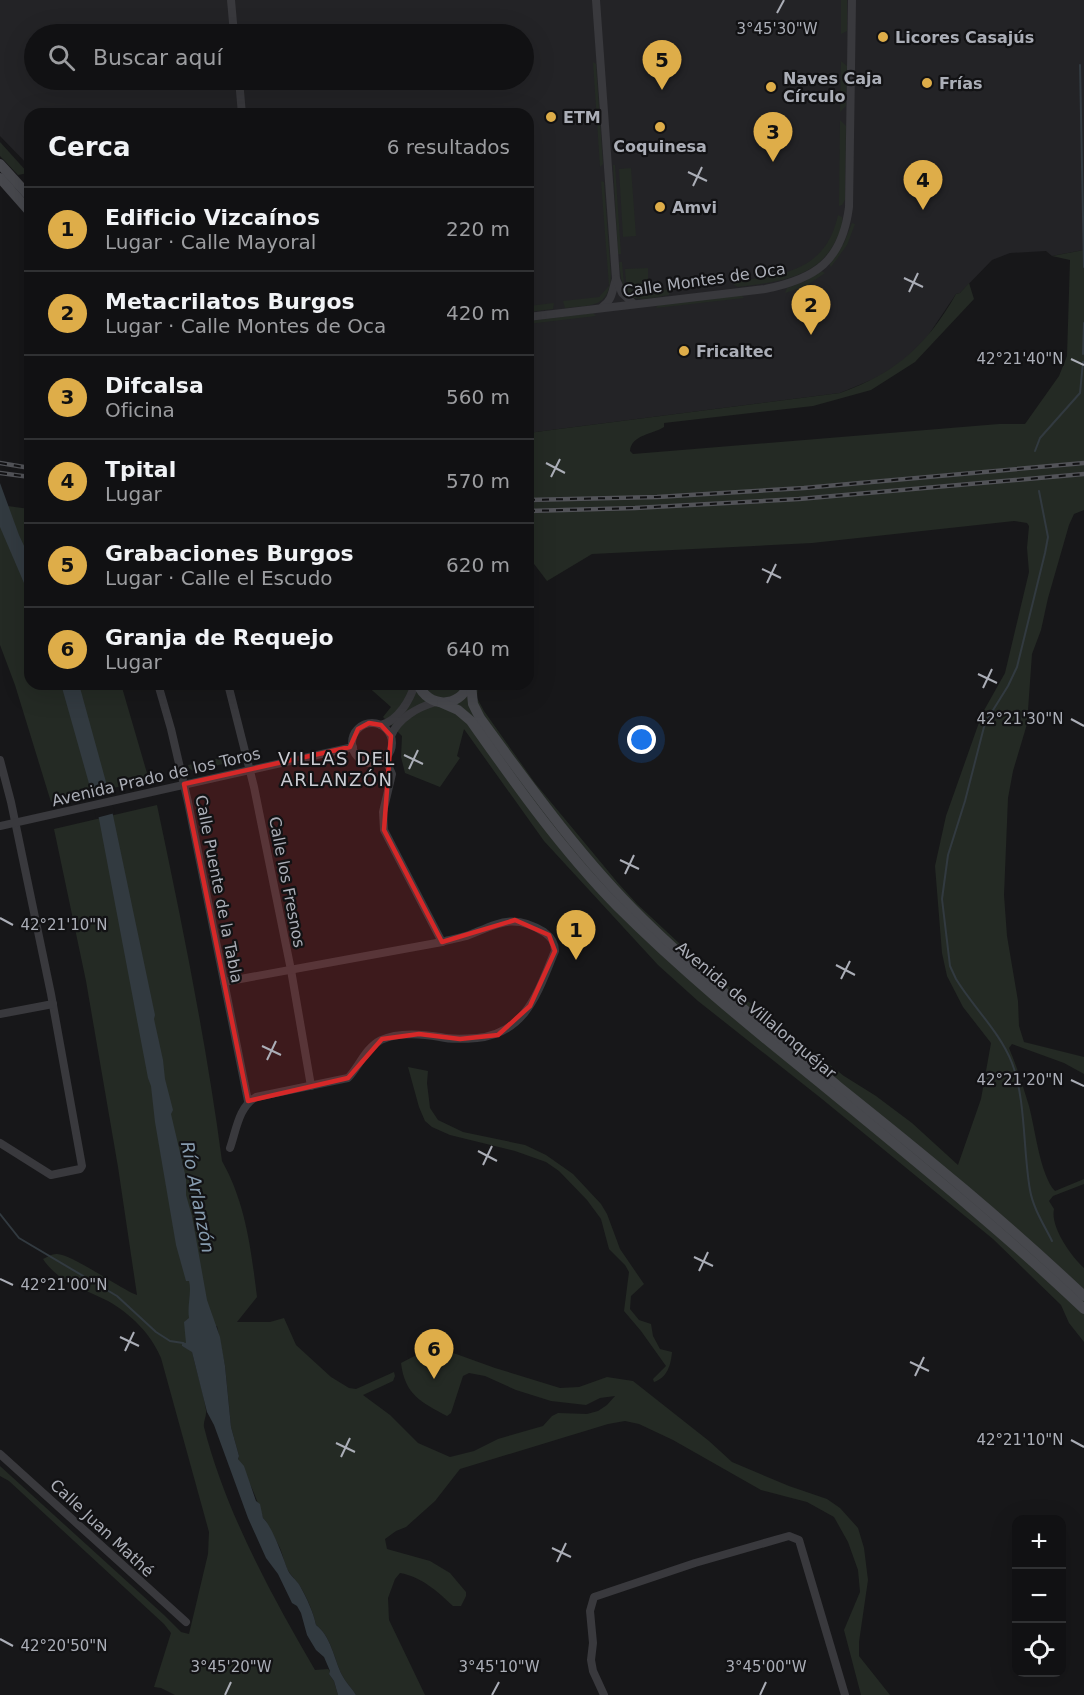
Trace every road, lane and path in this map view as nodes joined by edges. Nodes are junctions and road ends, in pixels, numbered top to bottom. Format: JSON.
{"nodes":[{"id":1,"x":231,"y":0,"type":"edge"},
{"id":2,"x":596,"y":0,"type":"edge"},
{"id":3,"x":852,"y":0,"type":"edge"},
{"id":4,"x":233,"y":24,"type":"edge"},
{"id":5,"x":240,"y":90,"type":"edge"},
{"id":6,"x":241,"y":108,"type":"edge"},
{"id":7,"x":0,"y":164,"type":"edge"},
{"id":8,"x":0,"y":178,"type":"edge"},
{"id":9,"x":24,"y":190,"type":"edge"},
{"id":10,"x":24,"y":205,"type":"edge"},
{"id":11,"x":616,"y":279,"type":"junction"},
{"id":12,"x":634,"y":304,"type":"junction"},
{"id":13,"x":601,"y":308,"type":"junction"},
{"id":14,"x":534,"y":316,"type":"edge"},
{"id":15,"x":160,"y":690,"type":"edge"},
{"id":16,"x":230,"y":690,"type":"edge"},
{"id":17,"x":413,"y":690,"type":"edge"},
{"id":18,"x":421,"y":690,"type":"edge"},
{"id":19,"x":466,"y":690,"type":"edge"},
{"id":20,"x":471,"y":690,"type":"edge"},
{"id":21,"x":439,"y":702,"type":"junction"},
{"id":22,"x":381,"y":725,"type":"junction"},
{"id":23,"x":391,"y":736,"type":"junction"},
{"id":24,"x":353,"y":747,"type":"junction"},
{"id":25,"x":385,"y":758,"type":"junction"},
{"id":26,"x":0,"y":760,"type":"edge"},
{"id":27,"x":250,"y":770,"type":"junction"},
{"id":28,"x":184,"y":784,"type":"junction"},
{"id":29,"x":15,"y":823,"type":"junction"},
{"id":30,"x":0,"y":826,"type":"edge"},
{"id":31,"x":442,"y":942,"type":"junction"},
{"id":32,"x":291,"y":970,"type":"junction"},
{"id":33,"x":224,"y":982,"type":"junction"},
{"id":34,"x":52,"y":1004,"type":"junction"},
{"id":35,"x":0,"y":1014,"type":"edge"},
{"id":36,"x":311,"y":1086,"type":"junction"},
{"id":37,"x":248,"y":1101,"type":"junction"},
{"id":38,"x":0,"y":1143,"type":"edge"},
{"id":39,"x":230,"y":1148,"type":"dead end"},
{"id":40,"x":1084,"y":1296,"type":"edge"},
{"id":41,"x":1084,"y":1309,"type":"edge"},
{"id":42,"x":0,"y":1454,"type":"edge"},
{"id":43,"x":186,"y":1622,"type":"dead end"},
{"id":44,"x":604,"y":1695,"type":"edge"},
{"id":45,"x":845,"y":1695,"type":"edge"}],
"edges":[{"from":1,"to":4,"type":"street"},
{"from":2,"to":11,"type":"street"},
{"from":3,"to":12,"type":"street","name":"Calle Montes de Oca"},
{"from":5,"to":6,"type":"street"},
{"from":7,"to":9,"type":"street"},
{"from":8,"to":10,"type":"street"},
{"from":11,"to":12,"type":"street"},
{"from":11,"to":13,"type":"street"},
{"from":12,"to":13,"type":"street","name":"Calle Montes de Oca"},
{"from":13,"to":14,"type":"street","name":"Calle Montes de Oca"},
{"from":15,"to":28,"type":"street","name":"Calle Puente de la Tabla"},
{"from":16,"to":27,"type":"street","name":"Calle los Fresnos"},
{"from":17,"to":22,"type":"street"},
{"from":18,"to":21,"type":"street","name":"Avenida de Villalonquéjar"},
{"from":19,"to":21,"type":"street"},
{"from":20,"to":40,"type":"street","name":"Avenida de Villalonquéjar"},
{"from":21,"to":23,"type":"street"},
{"from":21,"to":41,"type":"street","name":"Avenida de Villalonquéjar"},
{"from":22,"to":23,"type":"street"},
{"from":22,"to":24,"type":"street"},
{"from":23,"to":25,"type":"street"},
{"from":24,"to":25,"type":"street"},
{"from":24,"to":27,"type":"street","name":"Avenida Prado de los Toros"},
{"from":25,"to":31,"type":"street"},
{"from":26,"to":29,"type":"street"},
{"from":27,"to":28,"type":"street","name":"Avenida Prado de los Toros"},
{"from":27,"to":32,"type":"street","name":"Calle los Fresnos"},
{"from":28,"to":29,"type":"street","name":"Avenida Prado de los Toros"},
{"from":28,"to":33,"type":"street","name":"Calle Puente de la Tabla"},
{"from":29,"to":30,"type":"street","name":"Avenida Prado de los Toros"},
{"from":29,"to":34,"type":"street"},
{"from":31,"to":32,"type":"street"},
{"from":31,"to":36,"type":"street"},
{"from":32,"to":33,"type":"street"},
{"from":32,"to":36,"type":"street","name":"Calle los Fresnos"},
{"from":33,"to":37,"type":"street","name":"Calle Puente de la Tabla"},
{"from":34,"to":35,"type":"street"},
{"from":34,"to":38,"type":"street"},
{"from":36,"to":37,"type":"street"},
{"from":37,"to":39,"type":"street"},
{"from":42,"to":43,"type":"street","name":"Calle Juan Mathé"},
{"from":44,"to":45,"type":"street"}]}
